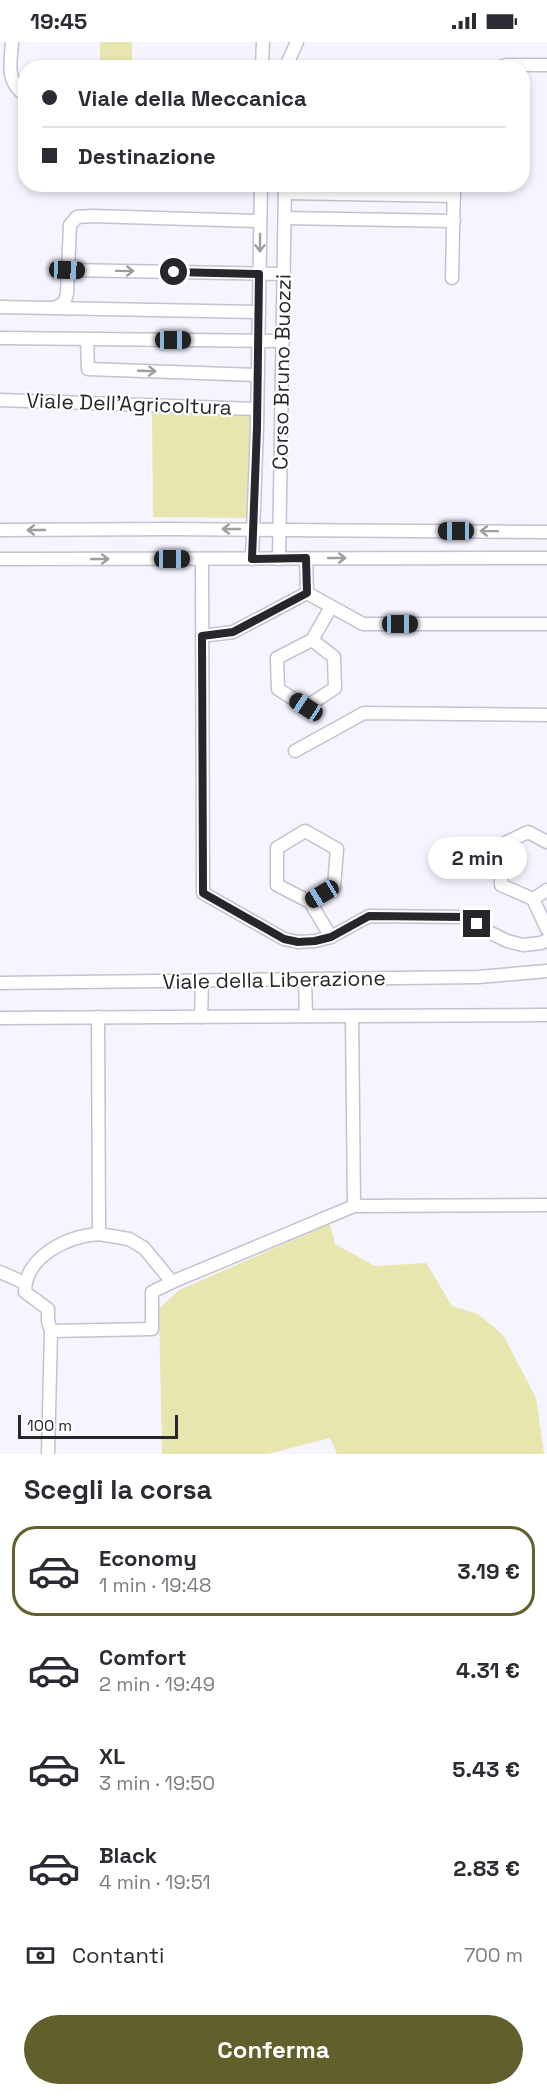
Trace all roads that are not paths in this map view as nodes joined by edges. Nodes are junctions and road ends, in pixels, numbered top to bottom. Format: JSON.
{"nodes":[{"id":1,"x":12,"y":42,"type":"edge"},
{"id":2,"x":263,"y":42,"type":"edge"},
{"id":3,"x":297,"y":42,"type":"edge"},
{"id":4,"x":262,"y":60,"type":"edge"},
{"id":5,"x":289,"y":60,"type":"edge"},
{"id":6,"x":530,"y":65,"type":"edge"},
{"id":7,"x":547,"y":65,"type":"edge"},
{"id":8,"x":18,"y":89,"type":"edge"},
{"id":9,"x":261,"y":192,"type":"edge"},
{"id":10,"x":285,"y":192,"type":"edge"},
{"id":11,"x":454,"y":192,"type":"edge"},
{"id":12,"x":285,"y":218,"type":"junction"},
{"id":13,"x":260,"y":221,"type":"junction"},
{"id":14,"x":454,"y":221,"type":"junction"},
{"id":15,"x":67,"y":270,"type":"junction"},
{"id":16,"x":259,"y":274,"type":"junction"},
{"id":17,"x":284,"y":274,"type":"junction"},
{"id":18,"x":452,"y":278,"type":"dead end"},
{"id":19,"x":0,"y":307,"type":"edge"},
{"id":20,"x":54,"y":308,"type":"junction"},
{"id":21,"x":259,"y":312,"type":"junction"},
{"id":22,"x":0,"y":338,"type":"edge"},
{"id":23,"x":87,"y":340,"type":"junction"},
{"id":24,"x":258,"y":340,"type":"junction"},
{"id":25,"x":283,"y":340,"type":"junction"},
{"id":26,"x":258,"y":375,"type":"junction"},
{"id":27,"x":0,"y":400,"type":"edge"},
{"id":28,"x":257,"y":409,"type":"junction"},
{"id":29,"x":253,"y":529,"type":"junction"},
{"id":30,"x":279,"y":529,"type":"junction"},
{"id":31,"x":0,"y":530,"type":"edge"},
{"id":32,"x":547,"y":532,"type":"edge"},
{"id":33,"x":306,"y":558,"type":"junction"},
{"id":34,"x":547,"y":558,"type":"edge"},
{"id":35,"x":0,"y":559,"type":"edge"},
{"id":36,"x":202,"y":559,"type":"junction"},
{"id":37,"x":252,"y":559,"type":"junction"},
{"id":38,"x":279,"y":559,"type":"junction"},
{"id":39,"x":307,"y":593,"type":"junction"},
{"id":40,"x":332,"y":607,"type":"junction"},
{"id":41,"x":547,"y":624,"type":"edge"},
{"id":42,"x":202,"y":636,"type":"junction"},
{"id":43,"x":312,"y":640,"type":"junction"},
{"id":44,"x":547,"y":715,"type":"edge"},
{"id":45,"x":295,"y":751,"type":"dead end"},
{"id":46,"x":547,"y":842,"type":"edge"},
{"id":47,"x":547,"y":890,"type":"edge"},
{"id":48,"x":533,"y":899,"type":"junction"},
{"id":49,"x":310,"y":902,"type":"junction"},
{"id":50,"x":547,"y":929,"type":"edge"},
{"id":51,"x":331,"y":937,"type":"junction"},
{"id":52,"x":547,"y":940,"type":"edge"},
{"id":53,"x":547,"y":971,"type":"edge"},
{"id":54,"x":305,"y":981,"type":"junction"},
{"id":55,"x":202,"y":982,"type":"junction"},
{"id":56,"x":0,"y":983,"type":"edge"},
{"id":57,"x":547,"y":1015,"type":"edge"},
{"id":58,"x":306,"y":1016,"type":"junction"},
{"id":59,"x":352,"y":1016,"type":"junction"},
{"id":60,"x":99,"y":1017,"type":"junction"},
{"id":61,"x":201,"y":1017,"type":"junction"},
{"id":62,"x":0,"y":1018,"type":"edge"},
{"id":63,"x":547,"y":1205,"type":"edge"},
{"id":64,"x":354,"y":1206,"type":"junction"},
{"id":65,"x":93,"y":1234,"type":"junction"},
{"id":66,"x":0,"y":1272,"type":"edge"},
{"id":67,"x":172,"y":1282,"type":"junction"},
{"id":68,"x":25,"y":1283,"type":"junction"},
{"id":69,"x":51,"y":1331,"type":"junction"},
{"id":70,"x":48,"y":1454,"type":"edge"}],
"edges":[{"from":1,"to":8,"type":"street"},
{"from":2,"to":4,"type":"street"},
{"from":3,"to":5,"type":"street"},
{"from":6,"to":7,"type":"street"},
{"from":9,"to":13,"type":"street","name":"Corso Bruno Buozzi"},
{"from":10,"to":12,"type":"street","name":"Corso Bruno Buozzi"},
{"from":11,"to":14,"type":"street"},
{"from":12,"to":14,"type":"street"},
{"from":12,"to":17,"type":"street","name":"Corso Bruno Buozzi"},
{"from":13,"to":15,"type":"street"},
{"from":13,"to":16,"type":"street","name":"Corso Bruno Buozzi","one_way":true},
{"from":14,"to":18,"type":"street"},
{"from":15,"to":16,"type":"street","one_way":true},
{"from":15,"to":20,"type":"street"},
{"from":16,"to":17,"type":"street"},
{"from":16,"to":21,"type":"street","name":"Corso Bruno Buozzi"},
{"from":17,"to":25,"type":"street","name":"Corso Bruno Buozzi"},
{"from":19,"to":20,"type":"street"},
{"from":20,"to":21,"type":"street"},
{"from":21,"to":24,"type":"street","name":"Corso Bruno Buozzi"},
{"from":22,"to":23,"type":"street"},
{"from":23,"to":24,"type":"street"},
{"from":23,"to":26,"type":"street","one_way":true},
{"from":24,"to":25,"type":"street"},
{"from":24,"to":26,"type":"street","name":"Corso Bruno Buozzi"},
{"from":25,"to":30,"type":"street","name":"Corso Bruno Buozzi"},
{"from":26,"to":28,"type":"street","name":"Corso Bruno Buozzi"},
{"from":27,"to":28,"type":"street","name":"Viale Dell'Agricoltura"},
{"from":28,"to":29,"type":"street","name":"Corso Bruno Buozzi"},
{"from":29,"to":30,"type":"street"},
{"from":29,"to":31,"type":"street","one_way":true},
{"from":29,"to":37,"type":"street","name":"Corso Bruno Buozzi"},
{"from":32,"to":30,"type":"street","one_way":true},
{"from":30,"to":38,"type":"street","name":"Corso Bruno Buozzi"},
{"from":33,"to":34,"type":"street","one_way":true},
{"from":33,"to":38,"type":"street"},
{"from":33,"to":39,"type":"street"},
{"from":35,"to":36,"type":"street","one_way":true},
{"from":36,"to":37,"type":"street"},
{"from":36,"to":42,"type":"street"},
{"from":37,"to":38,"type":"street"},
{"from":39,"to":40,"type":"street"},
{"from":39,"to":42,"type":"street"},
{"from":40,"to":41,"type":"street"},
{"from":40,"to":43,"type":"street"},
{"from":42,"to":51,"type":"street"},
{"from":43,"to":43,"type":"street"},
{"from":44,"to":45,"type":"street"},
{"from":46,"to":48,"type":"street"},
{"from":47,"to":48,"type":"street"},
{"from":48,"to":50,"type":"street"},
{"from":49,"to":49,"type":"street"},
{"from":49,"to":51,"type":"street"},
{"from":51,"to":52,"type":"street"},
{"from":53,"to":54,"type":"street","name":"Viale della Liberazione"},
{"from":54,"to":55,"type":"street","name":"Viale della Liberazione"},
{"from":54,"to":58,"type":"street"},
{"from":55,"to":56,"type":"street","name":"Viale della Liberazione"},
{"from":55,"to":61,"type":"street"},
{"from":57,"to":59,"type":"street"},
{"from":58,"to":59,"type":"street"},
{"from":58,"to":61,"type":"street"},
{"from":59,"to":64,"type":"street","name":"Viale della Liberazione"},
{"from":60,"to":61,"type":"street"},
{"from":60,"to":62,"type":"street"},
{"from":60,"to":65,"type":"street"},
{"from":63,"to":64,"type":"street"},
{"from":64,"to":67,"type":"street"},
{"from":65,"to":67,"type":"street"},
{"from":65,"to":68,"type":"street"},
{"from":66,"to":68,"type":"street"},
{"from":67,"to":69,"type":"street"},
{"from":68,"to":69,"type":"street"},
{"from":69,"to":70,"type":"street"}]}
